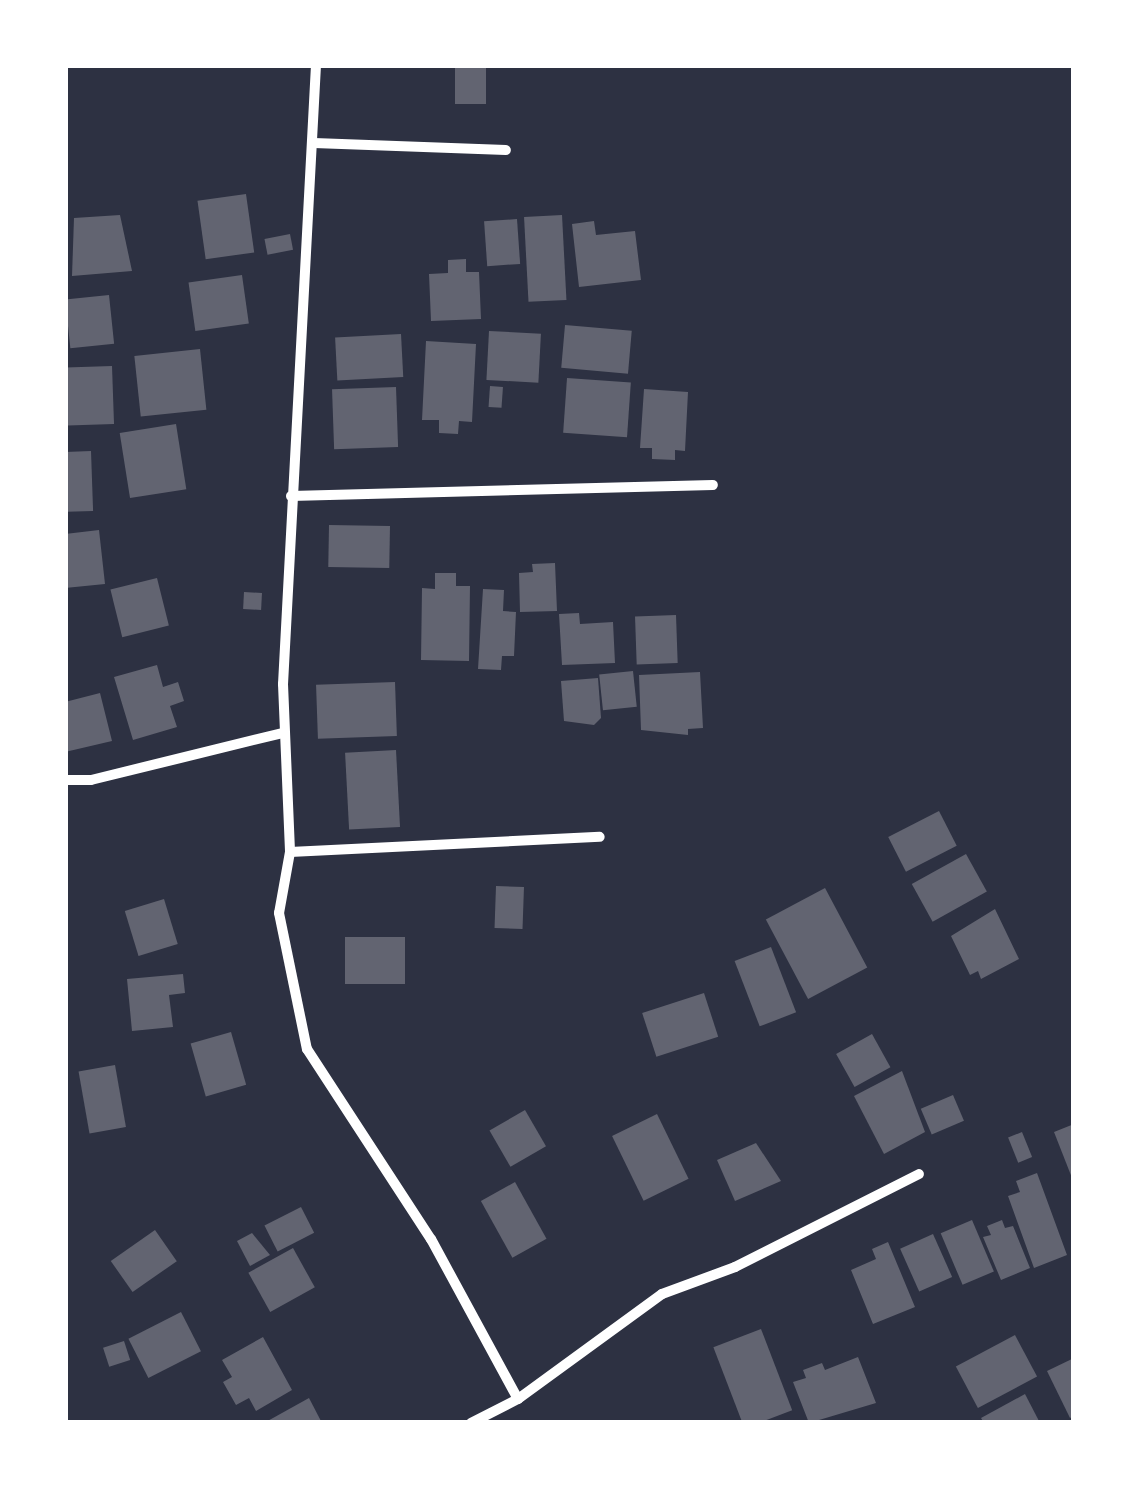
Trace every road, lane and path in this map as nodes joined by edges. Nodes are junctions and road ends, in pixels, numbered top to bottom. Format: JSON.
{"nodes":[{"id":1,"x":316,"y":65,"type":"edge"},
{"id":2,"x":314,"y":143,"type":"junction"},
{"id":3,"x":506,"y":150,"type":"dead end"},
{"id":4,"x":713,"y":485,"type":"dead end"},
{"id":5,"x":291,"y":496,"type":"junction"},
{"id":6,"x":283,"y":733,"type":"junction"},
{"id":7,"x":65,"y":780,"type":"edge"},
{"id":8,"x":600,"y":837,"type":"dead end"},
{"id":9,"x":290,"y":852,"type":"junction"},
{"id":10,"x":919,"y":1174,"type":"dead end"},
{"id":11,"x":518,"y":1399,"type":"junction"},
{"id":12,"x":471,"y":1423,"type":"edge"}],
"edges":[{"from":1,"to":2,"type":"street"},
{"from":2,"to":3,"type":"street"},
{"from":2,"to":5,"type":"street"},
{"from":4,"to":5,"type":"street"},
{"from":5,"to":6,"type":"street"},
{"from":6,"to":7,"type":"street"},
{"from":6,"to":9,"type":"street"},
{"from":8,"to":9,"type":"street"},
{"from":9,"to":11,"type":"street"},
{"from":10,"to":11,"type":"street"},
{"from":11,"to":12,"type":"street"}]}
